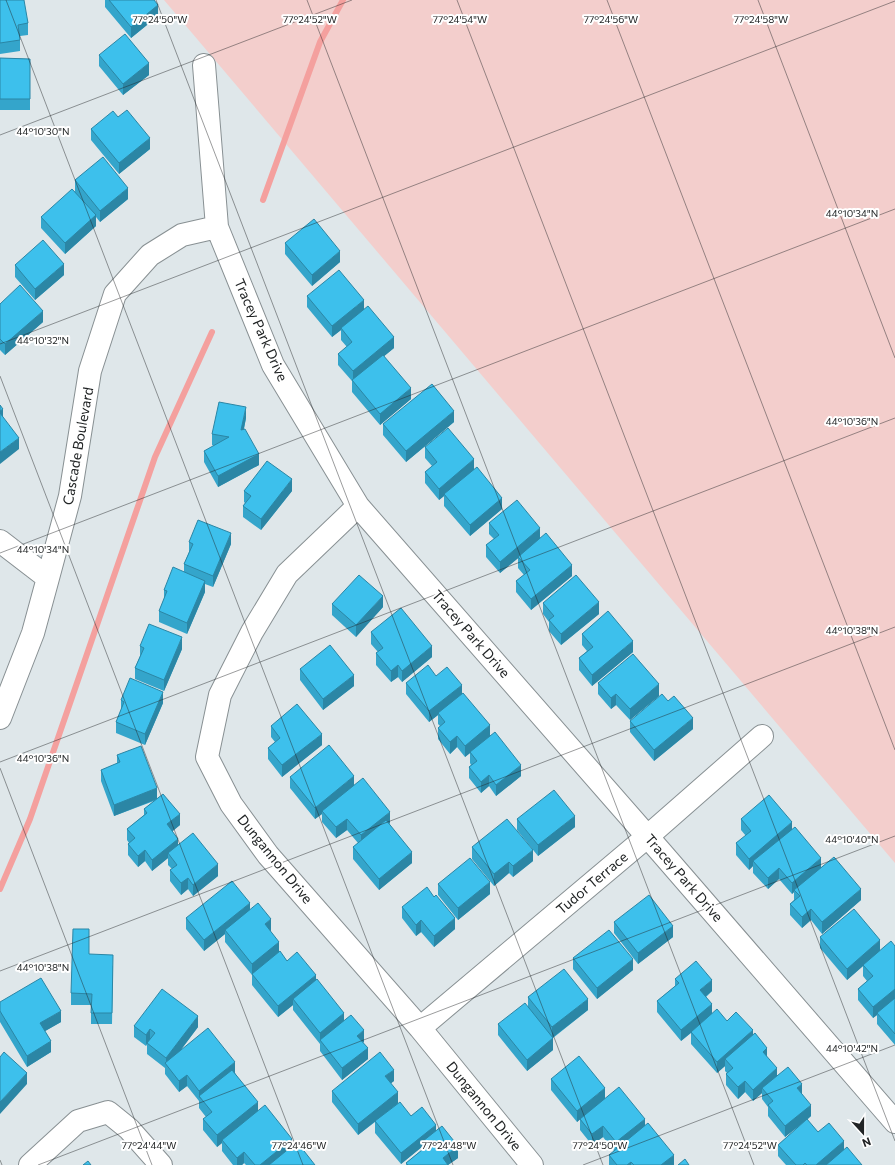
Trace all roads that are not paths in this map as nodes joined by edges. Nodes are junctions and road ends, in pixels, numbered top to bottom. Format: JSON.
{"nodes":[{"id":1,"x":204,"y":65,"type":"dead end"},
{"id":2,"x":217,"y":227,"type":"junction"},
{"id":3,"x":358,"y":506,"type":"junction"},
{"id":4,"x":0,"y":541,"type":"edge"},
{"id":5,"x":48,"y":578,"type":"junction"},
{"id":6,"x":0,"y":718,"type":"edge"},
{"id":7,"x":762,"y":736,"type":"dead end"},
{"id":8,"x":648,"y":836,"type":"junction"},
{"id":9,"x":420,"y":1028,"type":"junction"},
{"id":10,"x":895,"y":1122,"type":"edge"},
{"id":11,"x":30,"y":1165,"type":"edge"},
{"id":12,"x":161,"y":1165,"type":"edge"},
{"id":13,"x":532,"y":1165,"type":"edge"}],
"edges":[{"from":1,"to":2,"type":"street","name":"Tracey Park Drive"},
{"from":2,"to":3,"type":"street","name":"Tracey Park Drive"},
{"from":2,"to":5,"type":"street","name":"Cascade Boulevard"},
{"from":3,"to":8,"type":"street","name":"Tracey Park Drive"},
{"from":3,"to":9,"type":"street","name":"Dungannon Drive"},
{"from":4,"to":5,"type":"street"},
{"from":5,"to":6,"type":"street","name":"Cascade Boulevard"},
{"from":7,"to":8,"type":"street","name":"Tudor Terrace"},
{"from":8,"to":9,"type":"street","name":"Tudor Terrace"},
{"from":8,"to":10,"type":"street","name":"Tracey Park Drive"},
{"from":9,"to":13,"type":"street","name":"Dungannon Drive"},
{"from":11,"to":12,"type":"street"}]}
